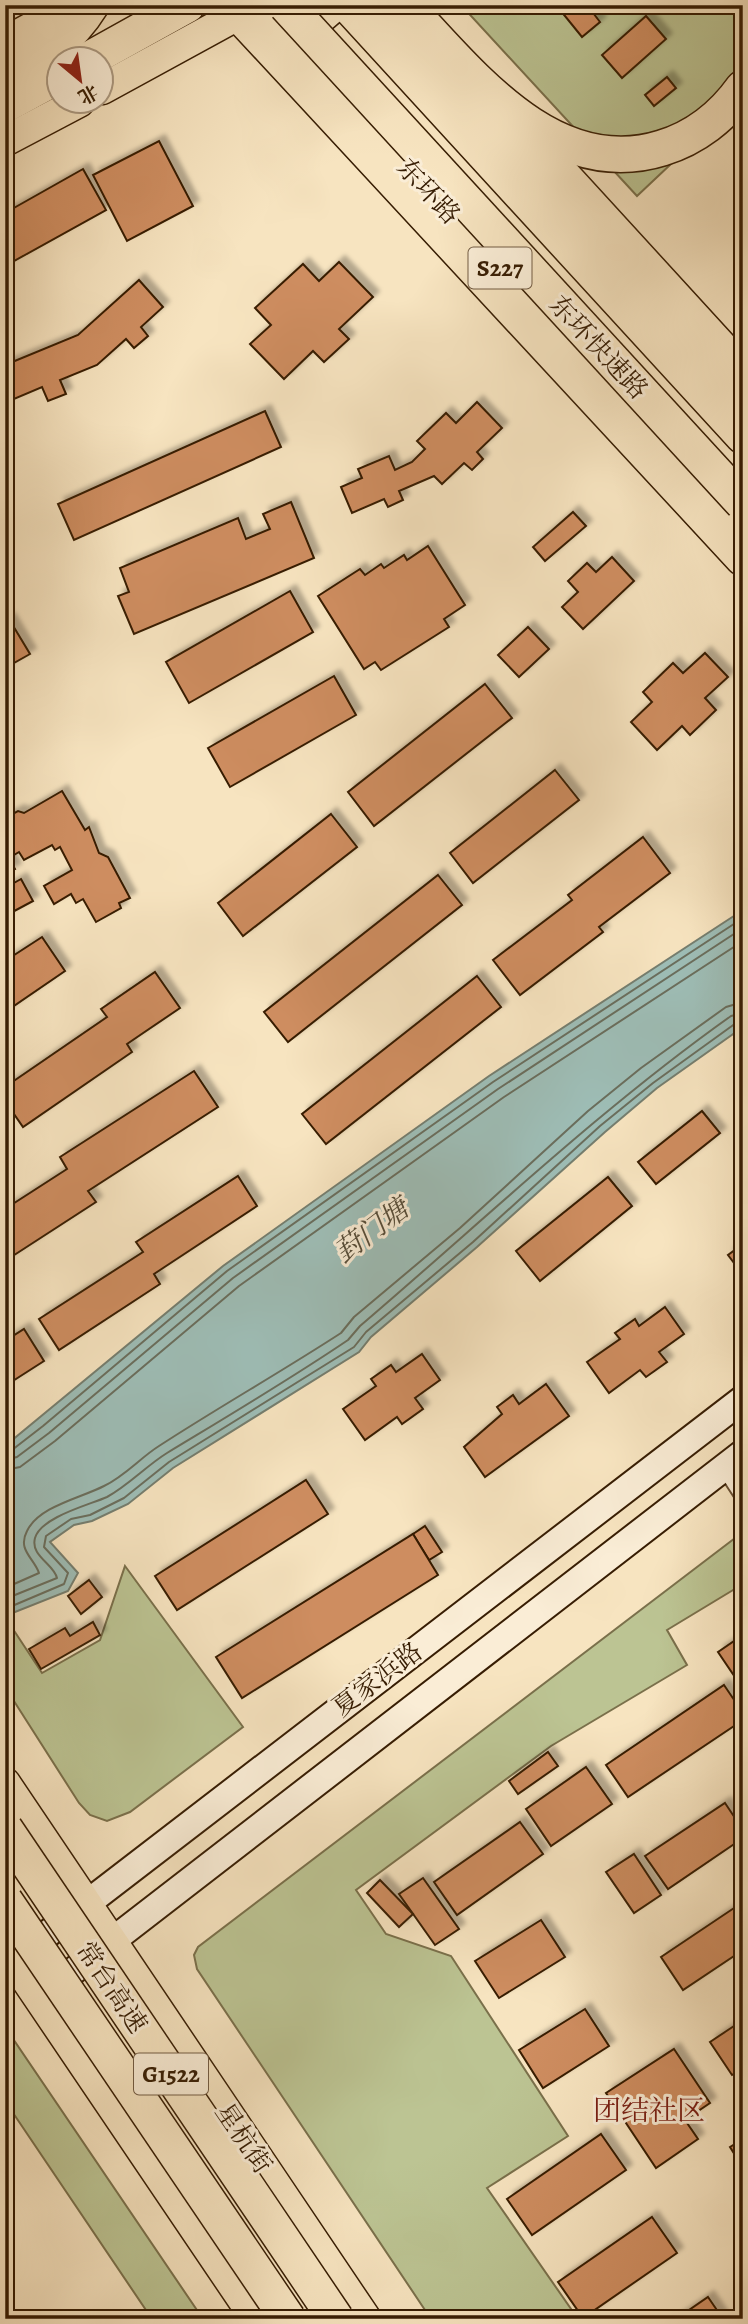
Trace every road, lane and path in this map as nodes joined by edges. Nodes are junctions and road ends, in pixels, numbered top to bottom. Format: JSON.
{"nodes":[{"id":1,"x":73,"y":5,"type":"edge"},
{"id":2,"x":92,"y":5,"type":"edge"},
{"id":3,"x":187,"y":5,"type":"edge"},
{"id":4,"x":286,"y":5,"type":"edge"},
{"id":5,"x":335,"y":5,"type":"edge"},
{"id":6,"x":348,"y":5,"type":"edge"},
{"id":7,"x":377,"y":5,"type":"edge"},
{"id":8,"x":405,"y":5,"type":"edge"},
{"id":9,"x":247,"y":8,"type":"edge"},
{"id":10,"x":5,"y":42,"type":"edge"},
{"id":11,"x":292,"y":43,"type":"junction"},
{"id":12,"x":113,"y":46,"type":"edge"},
{"id":13,"x":5,"y":79,"type":"edge"},
{"id":14,"x":116,"y":81,"type":"edge"},
{"id":15,"x":46,"y":83,"type":"edge"},
{"id":16,"x":743,"y":88,"type":"edge"},
{"id":17,"x":462,"y":98,"type":"junction"},
{"id":18,"x":5,"y":105,"type":"edge"},
{"id":19,"x":52,"y":116,"type":"edge"},
{"id":20,"x":5,"y":141,"type":"edge"},
{"id":21,"x":743,"y":373,"type":"edge"},
{"id":22,"x":743,"y":405,"type":"edge"},
{"id":23,"x":743,"y":436,"type":"edge"},
{"id":24,"x":743,"y":503,"type":"edge"},
{"id":25,"x":727,"y":528,"type":"edge"},
{"id":26,"x":743,"y":558,"type":"edge"},
{"id":27,"x":743,"y":1399,"type":"edge"},
{"id":28,"x":734,"y":1459,"type":"edge"},
{"id":29,"x":743,"y":1492,"type":"edge"},
{"id":30,"x":499,"y":1586,"type":"junction"},
{"id":31,"x":527,"y":1620,"type":"junction"},
{"id":32,"x":5,"y":1783,"type":"edge"},
{"id":33,"x":5,"y":1829,"type":"edge"},
{"id":34,"x":5,"y":1901,"type":"edge"},
{"id":35,"x":84,"y":1903,"type":"junction"},
{"id":36,"x":112,"y":1942,"type":"junction"},
{"id":37,"x":9,"y":1954,"type":"edge"},
{"id":38,"x":39,"y":1997,"type":"junction"},
{"id":39,"x":256,"y":2319,"type":"edge"},
{"id":40,"x":288,"y":2319,"type":"edge"},
{"id":41,"x":336,"y":2319,"type":"edge"},
{"id":42,"x":366,"y":2319,"type":"edge"}],
"edges":[{"from":1,"to":10,"type":"main road"},
{"from":2,"to":13,"type":"highway"},
{"from":3,"to":12,"type":"highway"},
{"from":4,"to":24,"type":"highway","name":"东环快速路","bridge":true},
{"from":5,"to":11,"type":"main road"},
{"from":6,"to":23,"type":"highway","name":"东环快速路"},
{"from":7,"to":17,"type":"main road"},
{"from":8,"to":16,"type":"highway"},
{"from":9,"to":11,"type":"main road","name":"东环路","number":"S227"},
{"from":9,"to":14,"type":"main road"},
{"from":9,"to":25,"type":"highway"},
{"from":11,"to":25,"type":"main road","name":"东环路","number":"S227"},
{"from":15,"to":18,"type":"highway"},
{"from":17,"to":21,"type":"highway"},
{"from":17,"to":22,"type":"main road"},
{"from":19,"to":20,"type":"main road"},
{"from":25,"to":26,"type":"highway"},
{"from":27,"to":30,"type":"main road","name":"夏家浜路"},
{"from":28,"to":29,"type":"street"},
{"from":28,"to":31,"type":"main road","name":"夏家浜路"},
{"from":30,"to":31,"type":"main road"},
{"from":30,"to":35,"type":"main road","name":"夏家浜路"},
{"from":31,"to":36,"type":"main road","name":"夏家浜路"},
{"from":32,"to":35,"type":"main road","name":"星杭街"},
{"from":33,"to":41,"type":"highway","name":"常台高速","number":"G1522","bridge":true},
{"from":34,"to":40,"type":"highway","name":"常台高速","number":"G1522","bridge":true},
{"from":35,"to":36,"type":"main road","name":"星杭街"},
{"from":35,"to":37,"type":"main road","name":"夏家浜路"},
{"from":36,"to":38,"type":"main road","name":"夏家浜路"},
{"from":36,"to":42,"type":"main road","name":"星杭街"},
{"from":37,"to":38,"type":"main road"},
{"from":38,"to":39,"type":"main road"}]}
